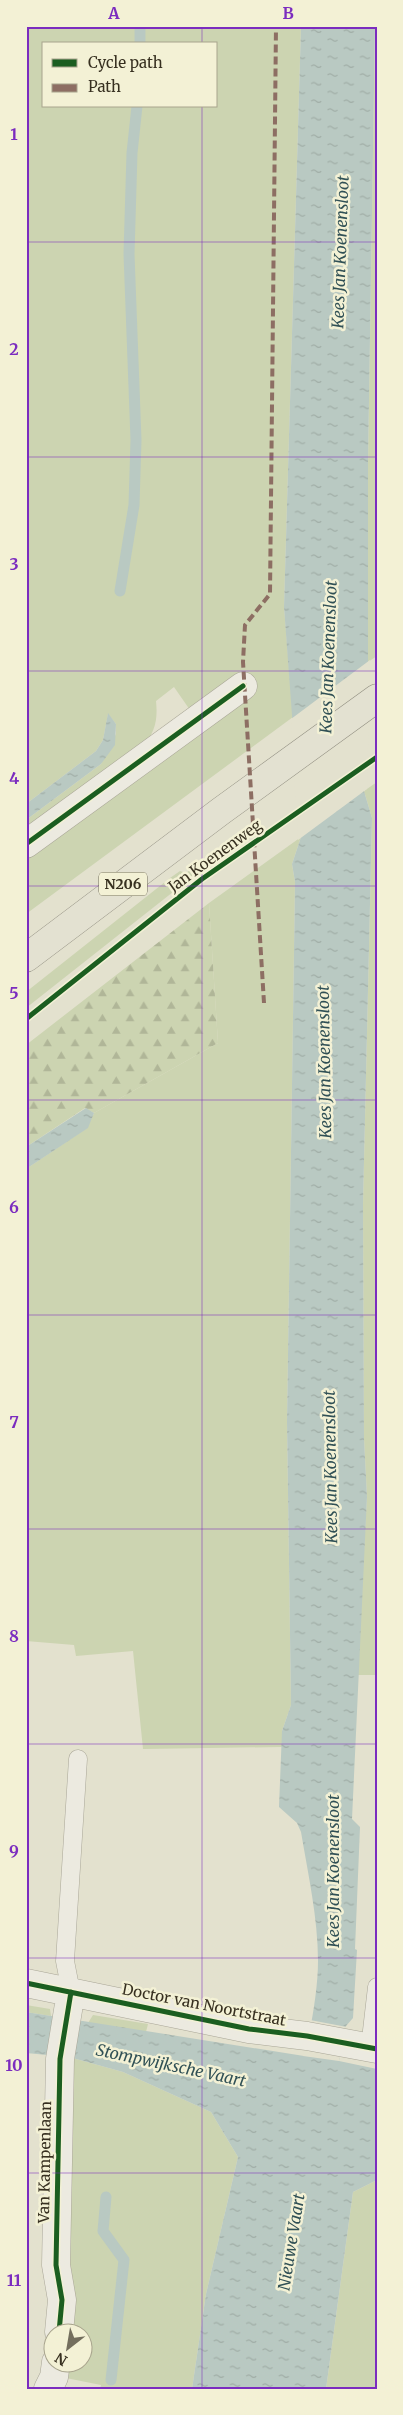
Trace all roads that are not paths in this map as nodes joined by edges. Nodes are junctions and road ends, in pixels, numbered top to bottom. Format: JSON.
{"nodes":[{"id":1,"x":243,"y":686,"type":"dead end"},
{"id":2,"x":377,"y":698,"type":"edge"},
{"id":3,"x":26,"y":844,"type":"edge"},
{"id":4,"x":26,"y":958,"type":"edge"},
{"id":5,"x":78,"y":1759,"type":"dead end"},
{"id":6,"x":26,"y":1983,"type":"edge"},
{"id":7,"x":377,"y":1987,"type":"edge"},
{"id":8,"x":71,"y":1992,"type":"junction"},
{"id":9,"x":373,"y":2048,"type":"edge"},
{"id":10,"x":60,"y":2322,"type":"edge"},
{"id":11,"x":55,"y":2372,"type":"edge"},
{"id":12,"x":48,"y":2389,"type":"edge"}],
"edges":[{"from":1,"to":3,"type":"street"},
{"from":2,"to":4,"type":"main road","number":"N206"},
{"from":5,"to":8,"type":"lane"},
{"from":6,"to":8,"type":"street","name":"Doctor van Noortstraat"},
{"from":7,"to":9,"type":"lane"},
{"from":8,"to":9,"type":"street","name":"Doctor van Noortstraat"},
{"from":8,"to":10,"type":"street","name":"Van Kampenlaan"},
{"from":11,"to":12,"type":"street"}]}
